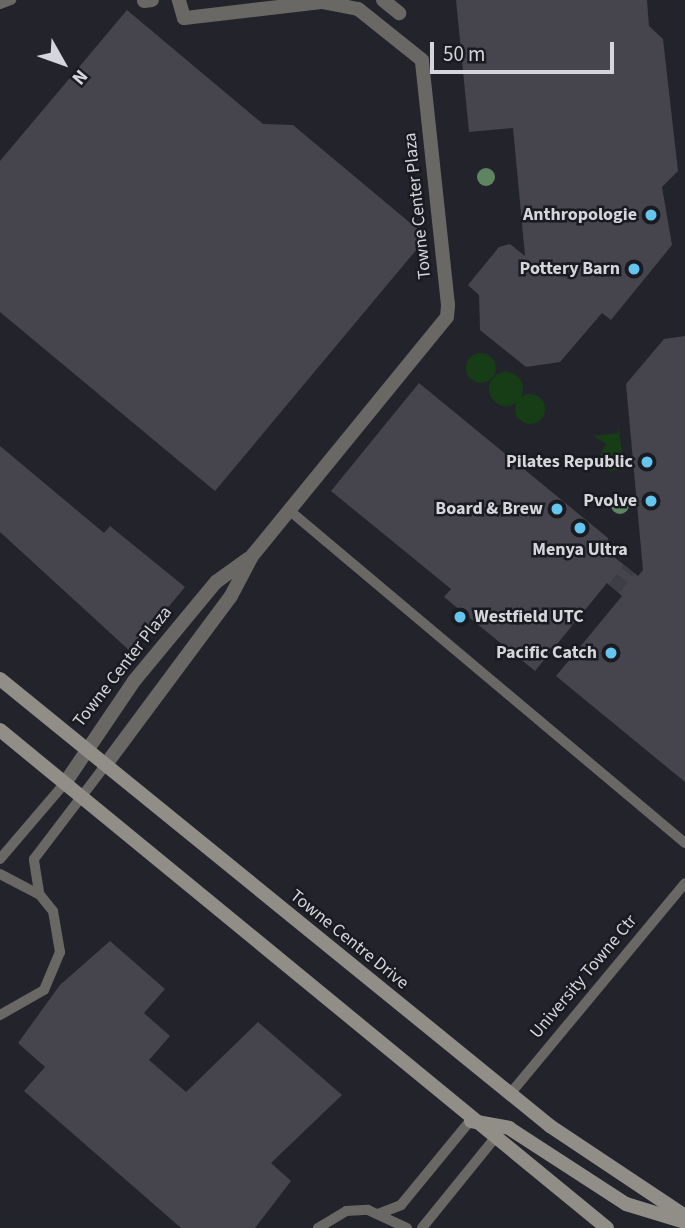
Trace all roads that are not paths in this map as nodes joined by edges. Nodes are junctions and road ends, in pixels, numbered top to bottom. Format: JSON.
{"nodes":[{"id":1,"x":11,"y":0,"type":"edge"},
{"id":2,"x":179,"y":0,"type":"edge"},
{"id":3,"x":383,"y":0,"type":"edge"},
{"id":4,"x":0,"y":4,"type":"edge"},
{"id":5,"x":399,"y":13,"type":"dead end"},
{"id":6,"x":290,"y":512,"type":"junction"},
{"id":7,"x":253,"y":556,"type":"junction"},
{"id":8,"x":0,"y":679,"type":"edge"},
{"id":9,"x":0,"y":730,"type":"edge"},
{"id":10,"x":83,"y":751,"type":"junction"},
{"id":11,"x":104,"y":767,"type":"junction"},
{"id":12,"x":65,"y":783,"type":"junction"},
{"id":13,"x":82,"y":798,"type":"junction"},
{"id":14,"x":685,"y":843,"type":"edge"},
{"id":15,"x":0,"y":859,"type":"edge"},
{"id":16,"x":0,"y":874,"type":"edge"},
{"id":17,"x":685,"y":883,"type":"edge"},
{"id":18,"x":40,"y":895,"type":"junction"},
{"id":19,"x":0,"y":1015,"type":"edge"},
{"id":20,"x":510,"y":1094,"type":"junction"},
{"id":21,"x":470,"y":1121,"type":"junction"},
{"id":22,"x":494,"y":1139,"type":"junction"},
{"id":23,"x":378,"y":1214,"type":"junction"},
{"id":24,"x":685,"y":1216,"type":"edge"},
{"id":25,"x":685,"y":1222,"type":"edge"},
{"id":26,"x":317,"y":1228,"type":"edge"},
{"id":27,"x":407,"y":1228,"type":"edge"},
{"id":28,"x":422,"y":1228,"type":"edge"},
{"id":29,"x":607,"y":1228,"type":"edge"}],
"edges":[{"from":1,"to":4,"type":"lane"},
{"from":2,"to":6,"type":"street","name":"Towne Center Plaza"},
{"from":3,"to":5,"type":"street"},
{"from":6,"to":7,"type":"street","name":"Towne Center Plaza"},
{"from":6,"to":14,"type":"lane"},
{"from":7,"to":10,"type":"street","name":"Towne Center Plaza"},
{"from":7,"to":11,"type":"street","name":"Towne Center Plaza"},
{"from":8,"to":10,"type":"main road","name":"Towne Centre Drive"},
{"from":9,"to":12,"type":"main road"},
{"from":10,"to":11,"type":"main road","name":"Towne Centre Drive"},
{"from":10,"to":12,"type":"street","name":"Towne Center Plaza"},
{"from":11,"to":13,"type":"lane"},
{"from":11,"to":20,"type":"main road","name":"Towne Centre Drive"},
{"from":12,"to":13,"type":"main road"},
{"from":12,"to":15,"type":"lane"},
{"from":13,"to":18,"type":"lane"},
{"from":13,"to":21,"type":"main road"},
{"from":16,"to":18,"type":"lane"},
{"from":17,"to":20,"type":"lane","name":"University Towne Ctr"},
{"from":18,"to":19,"type":"lane"},
{"from":20,"to":24,"type":"main road","name":"Towne Centre Drive"},
{"from":21,"to":22,"type":"main road"},
{"from":21,"to":23,"type":"lane"},
{"from":21,"to":25,"type":"main road"},
{"from":22,"to":28,"type":"lane"},
{"from":22,"to":29,"type":"main road"},
{"from":23,"to":26,"type":"lane"},
{"from":23,"to":27,"type":"lane"}]}
